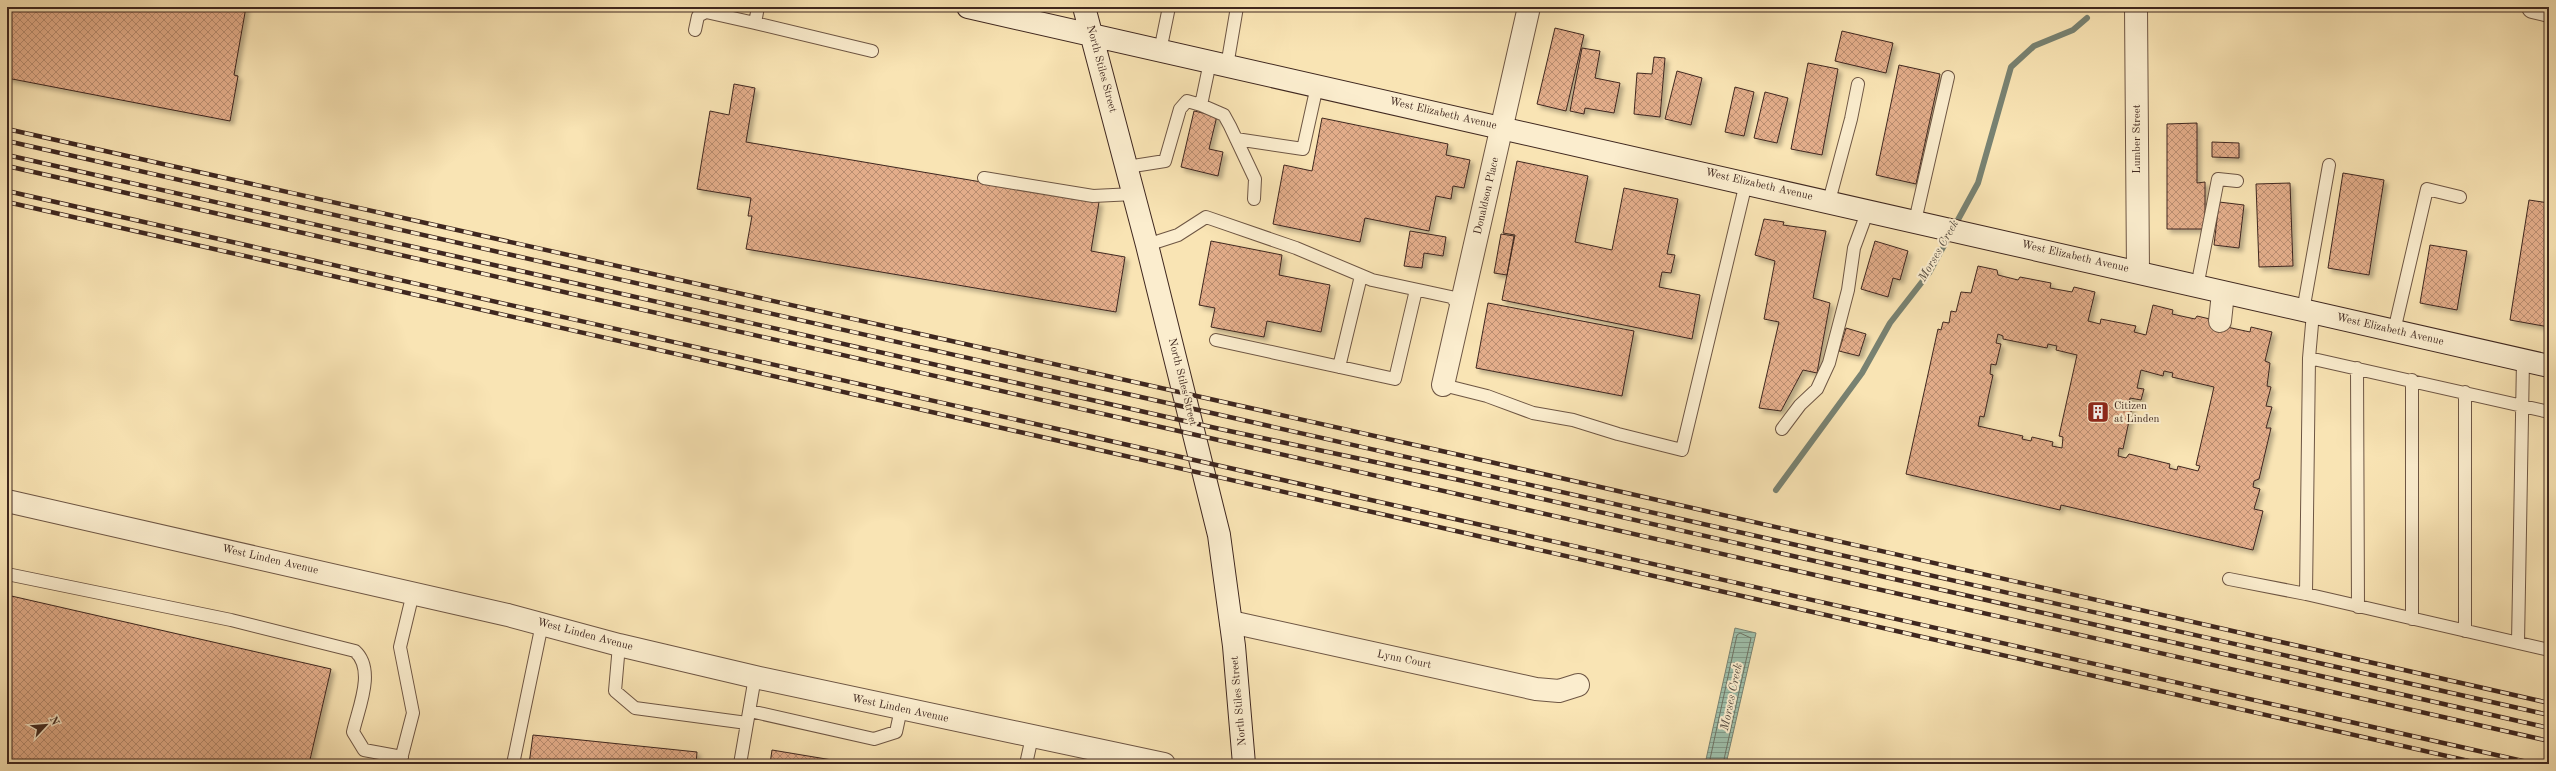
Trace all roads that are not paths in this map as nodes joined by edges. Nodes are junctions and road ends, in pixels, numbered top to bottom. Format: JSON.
{"nodes":[{"id":1,"x":758,"y":7,"type":"edge"},
{"id":2,"x":968,"y":7,"type":"edge"},
{"id":3,"x":1084,"y":7,"type":"edge"},
{"id":4,"x":1169,"y":7,"type":"edge"},
{"id":5,"x":1237,"y":7,"type":"edge"},
{"id":6,"x":1529,"y":7,"type":"edge"},
{"id":7,"x":2136,"y":7,"type":"edge"},
{"id":8,"x":2533,"y":7,"type":"edge"},
{"id":9,"x":2549,"y":11,"type":"edge"},
{"id":10,"x":755,"y":23,"type":"junction"},
{"id":11,"x":695,"y":30,"type":"dead end"},
{"id":12,"x":1093,"y":36,"type":"junction"},
{"id":13,"x":872,"y":51,"type":"dead end"},
{"id":14,"x":1160,"y":51,"type":"junction"},
{"id":15,"x":1218,"y":64,"type":"junction"},
{"id":16,"x":1948,"y":77,"type":"dead end"},
{"id":17,"x":1858,"y":84,"type":"dead end"},
{"id":18,"x":1317,"y":86,"type":"junction"},
{"id":19,"x":1201,"y":104,"type":"junction"},
{"id":20,"x":1503,"y":127,"type":"junction"},
{"id":21,"x":1236,"y":139,"type":"junction"},
{"id":22,"x":2329,"y":166,"type":"dead end"},
{"id":23,"x":1127,"y":168,"type":"junction"},
{"id":24,"x":984,"y":178,"type":"dead end"},
{"id":25,"x":2237,"y":181,"type":"dead end"},
{"id":26,"x":1746,"y":182,"type":"junction"},
{"id":27,"x":1134,"y":194,"type":"junction"},
{"id":28,"x":2460,"y":197,"type":"dead end"},
{"id":29,"x":1254,"y":199,"type":"dead end"},
{"id":30,"x":1829,"y":201,"type":"junction"},
{"id":31,"x":1868,"y":210,"type":"junction"},
{"id":32,"x":1915,"y":221,"type":"junction"},
{"id":33,"x":1148,"y":246,"type":"junction"},
{"id":34,"x":2138,"y":272,"type":"junction"},
{"id":35,"x":1361,"y":276,"type":"junction"},
{"id":36,"x":2197,"y":287,"type":"junction"},
{"id":37,"x":1416,"y":290,"type":"junction"},
{"id":38,"x":2223,"y":293,"type":"junction"},
{"id":39,"x":1461,"y":307,"type":"junction"},
{"id":40,"x":2308,"y":312,"type":"junction"},
{"id":41,"x":2220,"y":320,"type":"dead end"},
{"id":42,"x":2394,"y":331,"type":"junction"},
{"id":43,"x":1216,"y":340,"type":"dead end"},
{"id":44,"x":2309,"y":358,"type":"junction"},
{"id":45,"x":2523,"y":360,"type":"junction"},
{"id":46,"x":2549,"y":366,"type":"edge"},
{"id":47,"x":1339,"y":367,"type":"junction"},
{"id":48,"x":2357,"y":368,"type":"junction"},
{"id":49,"x":2412,"y":380,"type":"junction"},
{"id":50,"x":1443,"y":385,"type":"joint"},
{"id":51,"x":2465,"y":392,"type":"junction"},
{"id":52,"x":2522,"y":404,"type":"junction"},
{"id":53,"x":2549,"y":412,"type":"edge"},
{"id":54,"x":1782,"y":429,"type":"dead end"},
{"id":55,"x":7,"y":501,"type":"edge"},
{"id":56,"x":7,"y":574,"type":"edge"},
{"id":57,"x":2229,"y":579,"type":"dead end"},
{"id":58,"x":413,"y":593,"type":"junction"},
{"id":59,"x":2306,"y":594,"type":"junction"},
{"id":60,"x":2358,"y":607,"type":"junction"},
{"id":61,"x":2412,"y":619,"type":"junction"},
{"id":62,"x":1231,"y":622,"type":"junction"},
{"id":63,"x":542,"y":624,"type":"junction"},
{"id":64,"x":2466,"y":631,"type":"junction"},
{"id":65,"x":2518,"y":643,"type":"junction"},
{"id":66,"x":619,"y":645,"type":"junction"},
{"id":67,"x":2549,"y":650,"type":"edge"},
{"id":68,"x":755,"y":677,"type":"junction"},
{"id":69,"x":1578,"y":685,"type":"dead end"},
{"id":70,"x":901,"y":709,"type":"junction"},
{"id":71,"x":748,"y":717,"type":"junction"},
{"id":72,"x":1032,"y":737,"type":"junction"},
{"id":73,"x":401,"y":760,"type":"edge"},
{"id":74,"x":513,"y":764,"type":"edge"},
{"id":75,"x":740,"y":764,"type":"edge"},
{"id":76,"x":1026,"y":764,"type":"edge"},
{"id":77,"x":1164,"y":764,"type":"edge"},
{"id":78,"x":1244,"y":764,"type":"edge"}],
"edges":[{"from":1,"to":10,"type":"lane"},
{"from":2,"to":12,"type":"street","name":"West Elizabeth Avenue"},
{"from":3,"to":12,"type":"street","name":"North Stiles Street"},
{"from":4,"to":14,"type":"lane"},
{"from":5,"to":15,"type":"lane"},
{"from":6,"to":20,"type":"street","name":"Donaldson Place"},
{"from":7,"to":34,"type":"street","name":"Lumber Street"},
{"from":8,"to":9,"type":"street"},
{"from":10,"to":11,"type":"lane"},
{"from":10,"to":13,"type":"lane"},
{"from":12,"to":14,"type":"street","name":"West Elizabeth Avenue"},
{"from":12,"to":23,"type":"street","name":"North Stiles Street"},
{"from":14,"to":15,"type":"street","name":"West Elizabeth Avenue"},
{"from":15,"to":18,"type":"street","name":"West Elizabeth Avenue"},
{"from":15,"to":19,"type":"lane"},
{"from":16,"to":32,"type":"lane"},
{"from":17,"to":30,"type":"lane"},
{"from":18,"to":20,"type":"street","name":"West Elizabeth Avenue"},
{"from":18,"to":21,"type":"lane"},
{"from":19,"to":21,"type":"lane"},
{"from":19,"to":23,"type":"lane"},
{"from":20,"to":26,"type":"street","name":"West Elizabeth Avenue"},
{"from":20,"to":39,"type":"street","name":"Donaldson Place"},
{"from":21,"to":29,"type":"lane"},
{"from":22,"to":40,"type":"lane"},
{"from":23,"to":27,"type":"street","name":"North Stiles Street"},
{"from":24,"to":27,"type":"lane"},
{"from":25,"to":36,"type":"lane"},
{"from":26,"to":30,"type":"street","name":"West Elizabeth Avenue"},
{"from":26,"to":50,"type":"lane"},
{"from":27,"to":33,"type":"street","name":"North Stiles Street"},
{"from":28,"to":42,"type":"lane"},
{"from":30,"to":31,"type":"street","name":"West Elizabeth Avenue"},
{"from":31,"to":32,"type":"street","name":"West Elizabeth Avenue"},
{"from":31,"to":54,"type":"lane"},
{"from":32,"to":34,"type":"street","name":"West Elizabeth Avenue"},
{"from":33,"to":35,"type":"lane"},
{"from":33,"to":62,"type":"street","name":"North Stiles Street"},
{"from":34,"to":36,"type":"street","name":"West Elizabeth Avenue"},
{"from":35,"to":37,"type":"lane"},
{"from":35,"to":47,"type":"lane"},
{"from":36,"to":38,"type":"street","name":"West Elizabeth Avenue"},
{"from":37,"to":39,"type":"lane"},
{"from":37,"to":47,"type":"lane"},
{"from":38,"to":40,"type":"street","name":"West Elizabeth Avenue"},
{"from":38,"to":41,"type":"street"},
{"from":39,"to":50,"type":"street","name":"Donaldson Place"},
{"from":40,"to":42,"type":"street","name":"West Elizabeth Avenue"},
{"from":40,"to":44,"type":"lane"},
{"from":42,"to":45,"type":"street","name":"West Elizabeth Avenue"},
{"from":43,"to":47,"type":"lane"},
{"from":44,"to":48,"type":"lane"},
{"from":44,"to":59,"type":"lane"},
{"from":45,"to":46,"type":"street","name":"West Elizabeth Avenue"},
{"from":45,"to":52,"type":"lane"},
{"from":48,"to":49,"type":"lane"},
{"from":48,"to":60,"type":"lane"},
{"from":49,"to":51,"type":"lane"},
{"from":49,"to":61,"type":"lane"},
{"from":51,"to":52,"type":"lane"},
{"from":51,"to":64,"type":"lane"},
{"from":52,"to":53,"type":"lane"},
{"from":52,"to":65,"type":"lane"},
{"from":55,"to":58,"type":"street","name":"West Linden Avenue"},
{"from":56,"to":73,"type":"lane"},
{"from":57,"to":59,"type":"lane"},
{"from":58,"to":63,"type":"street","name":"West Linden Avenue"},
{"from":58,"to":73,"type":"lane"},
{"from":59,"to":60,"type":"lane"},
{"from":60,"to":61,"type":"lane"},
{"from":61,"to":64,"type":"lane"},
{"from":62,"to":69,"type":"street","name":"Lynn Court"},
{"from":62,"to":78,"type":"street","name":"North Stiles Street"},
{"from":63,"to":66,"type":"street","name":"West Linden Avenue"},
{"from":63,"to":74,"type":"lane"},
{"from":64,"to":65,"type":"lane"},
{"from":65,"to":67,"type":"lane"},
{"from":66,"to":68,"type":"street","name":"West Linden Avenue"},
{"from":66,"to":71,"type":"lane"},
{"from":68,"to":70,"type":"street","name":"West Linden Avenue"},
{"from":68,"to":71,"type":"lane"},
{"from":70,"to":71,"type":"lane"},
{"from":70,"to":72,"type":"street","name":"West Linden Avenue"},
{"from":71,"to":75,"type":"lane"},
{"from":72,"to":76,"type":"lane"},
{"from":72,"to":77,"type":"street","name":"West Linden Avenue"}]}
